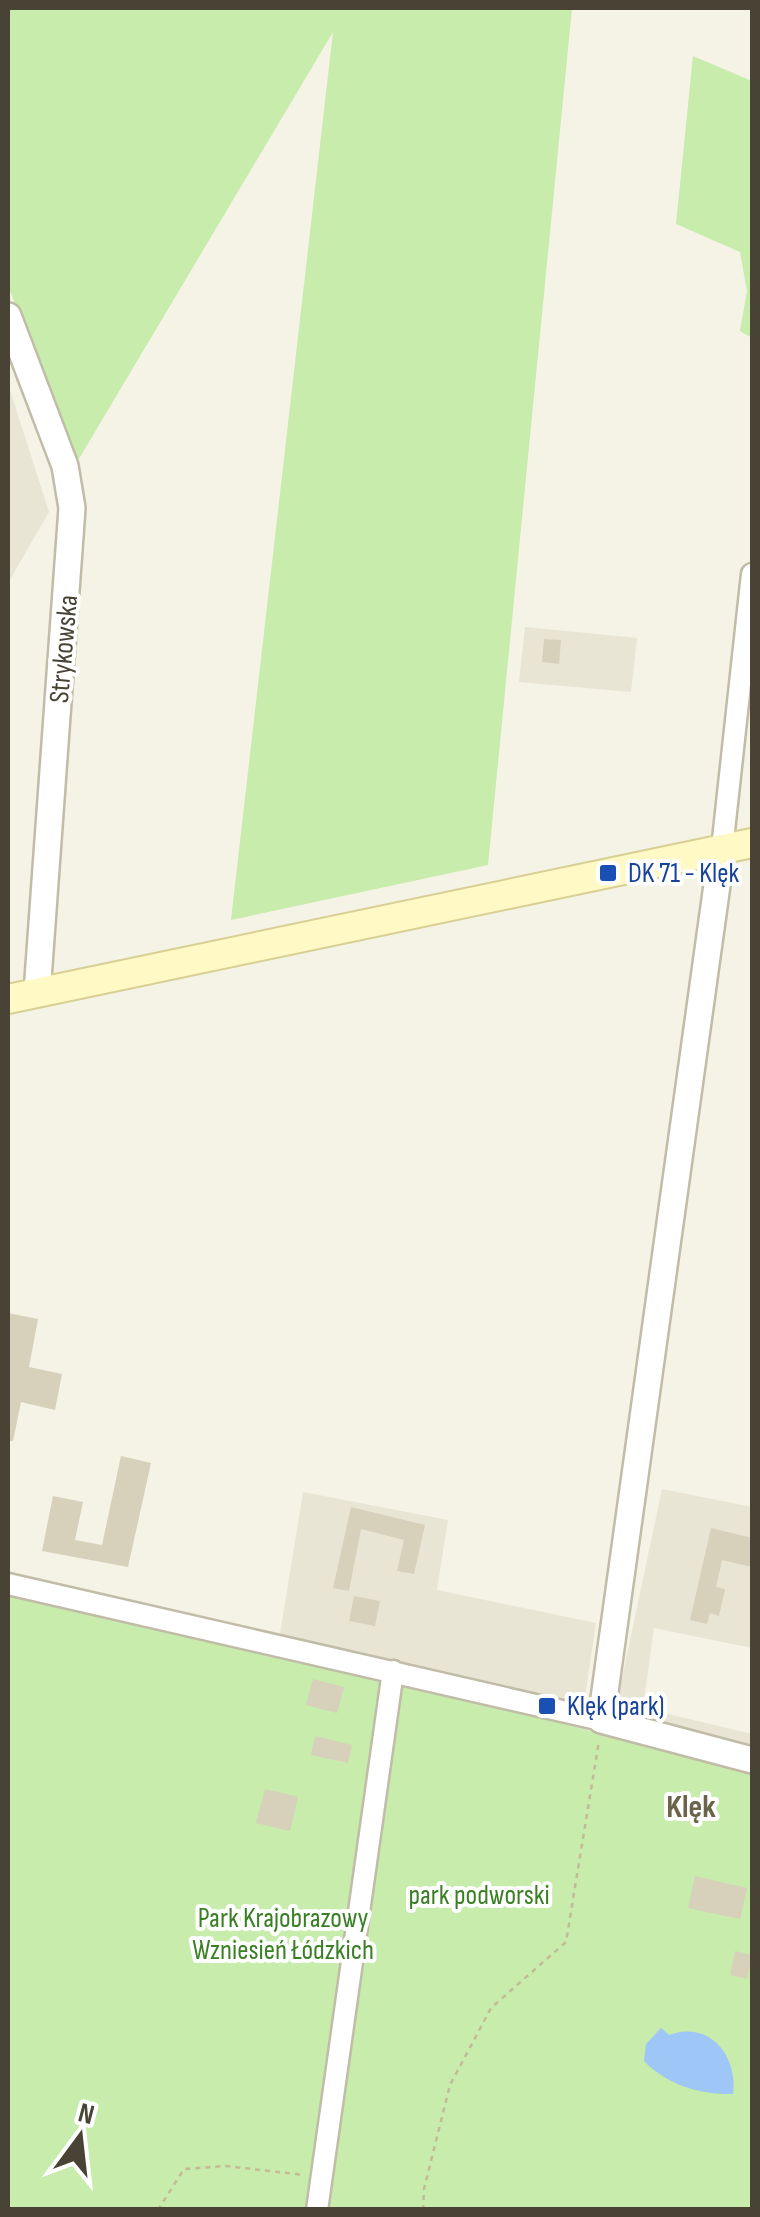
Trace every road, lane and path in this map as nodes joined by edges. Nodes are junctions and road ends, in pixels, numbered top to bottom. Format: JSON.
{"nodes":[{"id":1,"x":8,"y":316,"type":"edge"},
{"id":2,"x":752,"y":574,"type":"edge"},
{"id":3,"x":752,"y":843,"type":"edge"},
{"id":4,"x":722,"y":850,"type":"junction"},
{"id":5,"x":37,"y":992,"type":"junction"},
{"id":6,"x":8,"y":999,"type":"edge"},
{"id":7,"x":8,"y":1584,"type":"edge"},
{"id":8,"x":393,"y":1671,"type":"junction"},
{"id":9,"x":601,"y":1720,"type":"junction"},
{"id":10,"x":752,"y":1760,"type":"edge"},
{"id":11,"x":321,"y":2177,"type":"junction"},
{"id":12,"x":158,"y":2210,"type":"edge"},
{"id":13,"x":317,"y":2210,"type":"edge"},
{"id":14,"x":423,"y":2210,"type":"edge"}],
"edges":[{"from":1,"to":5,"type":"street","name":"Strykowska"},
{"from":2,"to":4,"type":"street"},
{"from":3,"to":4,"type":"main road"},
{"from":4,"to":5,"type":"main road"},
{"from":4,"to":9,"type":"street"},
{"from":5,"to":6,"type":"main road"},
{"from":7,"to":8,"type":"street"},
{"from":8,"to":9,"type":"street"},
{"from":8,"to":11,"type":"street"},
{"from":9,"to":10,"type":"street"},
{"from":9,"to":14,"type":"path"},
{"from":11,"to":12,"type":"path"},
{"from":11,"to":13,"type":"street"}]}
